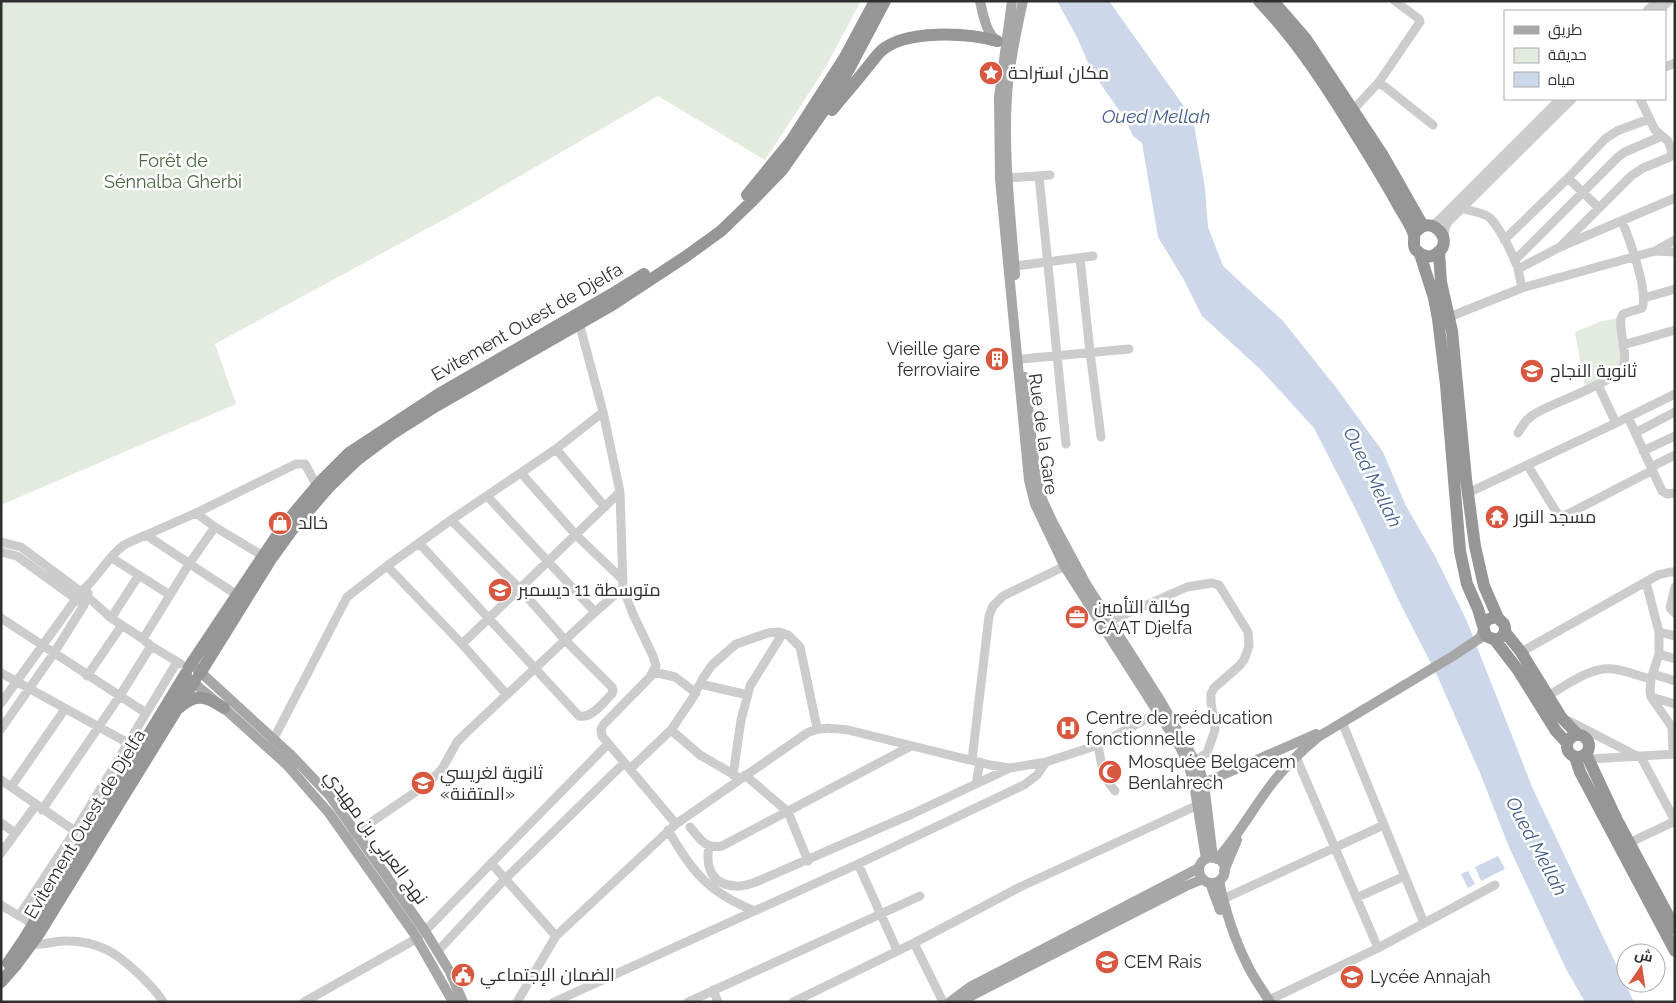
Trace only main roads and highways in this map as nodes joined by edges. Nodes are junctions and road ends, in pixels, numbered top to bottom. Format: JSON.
{"nodes":[{"id":1,"x":875,"y":1,"type":"edge"},
{"id":2,"x":885,"y":1,"type":"edge"},
{"id":3,"x":980,"y":1,"type":"edge"},
{"id":4,"x":1012,"y":1,"type":"edge"},
{"id":5,"x":1023,"y":1,"type":"edge"},
{"id":6,"x":1259,"y":1,"type":"edge"},
{"id":7,"x":1273,"y":1,"type":"edge"},
{"id":8,"x":1005,"y":43,"type":"junction"},
{"id":9,"x":782,"y":170,"type":"junction"},
{"id":10,"x":1426,"y":226,"type":"junction"},
{"id":11,"x":1414,"y":236,"type":"junction"},
{"id":12,"x":1439,"y":252,"type":"junction"},
{"id":13,"x":1420,"y":254,"type":"junction"},
{"id":14,"x":578,"y":319,"type":"junction"},
{"id":15,"x":1069,"y":564,"type":"junction"},
{"id":16,"x":1489,"y":634,"type":"junction"},
{"id":17,"x":191,"y":673,"type":"junction"},
{"id":18,"x":224,"y":708,"type":"junction"},
{"id":19,"x":1161,"y":710,"type":"junction"},
{"id":20,"x":174,"y":713,"type":"junction"},
{"id":21,"x":1342,"y":722,"type":"junction"},
{"id":22,"x":1577,"y":734,"type":"junction"},
{"id":23,"x":1567,"y":743,"type":"junction"},
{"id":24,"x":272,"y":744,"type":"junction"},
{"id":25,"x":1584,"y":757,"type":"junction"},
{"id":26,"x":1204,"y":783,"type":"junction"},
{"id":27,"x":1243,"y":826,"type":"junction"},
{"id":28,"x":361,"y":849,"type":"junction"},
{"id":29,"x":1212,"y":859,"type":"junction"},
{"id":30,"x":1199,"y":868,"type":"junction"},
{"id":31,"x":1214,"y":879,"type":"junction"},
{"id":32,"x":1675,"y":928,"type":"edge"},
{"id":33,"x":27,"y":943,"type":"junction"},
{"id":34,"x":1675,"y":951,"type":"edge"},
{"id":35,"x":1,"y":971,"type":"edge"},
{"id":36,"x":1,"y":982,"type":"edge"},
{"id":37,"x":1265,"y":1001,"type":"edge"},
{"id":38,"x":453,"y":1002,"type":"edge"},
{"id":39,"x":463,"y":1002,"type":"edge"},
{"id":40,"x":949,"y":1002,"type":"edge"},
{"id":41,"x":963,"y":1002,"type":"edge"}],
"edges":[{"from":1,"to":14,"type":"highway","name":"Evitement Ouest de Djelfa"},
{"from":2,"to":9,"type":"highway"},
{"from":3,"to":8,"type":"main road"},
{"from":4,"to":8,"type":"main road","name":"Rue de la Gare"},
{"from":5,"to":8,"type":"main road","name":"Rue de la Gare"},
{"from":6,"to":11,"type":"highway"},
{"from":7,"to":10,"type":"highway"},
{"from":8,"to":9,"type":"highway"},
{"from":8,"to":15,"type":"main road","name":"Rue de la Gare"},
{"from":8,"to":15,"type":"main road","name":"Rue de la Gare"},
{"from":9,"to":14,"type":"highway"},
{"from":10,"to":11,"type":"highway"},
{"from":10,"to":12,"type":"highway"},
{"from":11,"to":13,"type":"highway"},
{"from":12,"to":13,"type":"highway"},
{"from":12,"to":16,"type":"highway"},
{"from":13,"to":16,"type":"highway"},
{"from":14,"to":17,"type":"highway","name":"Evitement Ouest de Djelfa"},
{"from":14,"to":17,"type":"highway","name":"Evitement Ouest de Djelfa"},
{"from":15,"to":19,"type":"main road","name":"Rue de la Gare"},
{"from":15,"to":19,"type":"main road","name":"Rue de la Gare"},
{"from":16,"to":21,"type":"main road"},
{"from":16,"to":22,"type":"highway"},
{"from":16,"to":23,"type":"highway"},
{"from":17,"to":18,"type":"main road","name":"نهج العربي بن مهيدي"},
{"from":17,"to":20,"type":"highway","name":"Evitement Ouest de Djelfa"},
{"from":17,"to":24,"type":"main road","name":"نهج العربي بن مهيدي"},
{"from":17,"to":33,"type":"highway","name":"Evitement Ouest de Djelfa"},
{"from":18,"to":20,"type":"highway"},
{"from":18,"to":24,"type":"main road","name":"نهج العربي بن مهيدي"},
{"from":19,"to":26,"type":"main road","name":"Rue de la Gare"},
{"from":19,"to":29,"type":"main road","name":"Rue de la Gare"},
{"from":20,"to":33,"type":"highway","name":"Evitement Ouest de Djelfa"},
{"from":21,"to":26,"type":"main road"},
{"from":21,"to":27,"type":"main road"},
{"from":22,"to":23,"type":"highway"},
{"from":22,"to":25,"type":"highway"},
{"from":23,"to":25,"type":"highway"},
{"from":24,"to":28,"type":"main road","name":"نهج العربي بن مهيدي"},
{"from":25,"to":32,"type":"highway"},
{"from":25,"to":34,"type":"highway"},
{"from":26,"to":29,"type":"main road","name":"Rue de la Gare"},
{"from":27,"to":29,"type":"main road"},
{"from":27,"to":31,"type":"main road"},
{"from":28,"to":38,"type":"main road","name":"نهج العربي بن مهيدي"},
{"from":28,"to":39,"type":"main road","name":"نهج العربي بن مهيدي"},
{"from":29,"to":30,"type":"main road"},
{"from":29,"to":31,"type":"main road"},
{"from":30,"to":31,"type":"main road"},
{"from":30,"to":40,"type":"main road"},
{"from":31,"to":37,"type":"main road"},
{"from":31,"to":37,"type":"main road"},
{"from":31,"to":41,"type":"main road"},
{"from":33,"to":35,"type":"highway","name":"Evitement Ouest de Djelfa"},
{"from":33,"to":36,"type":"highway","name":"Evitement Ouest de Djelfa"}]}
